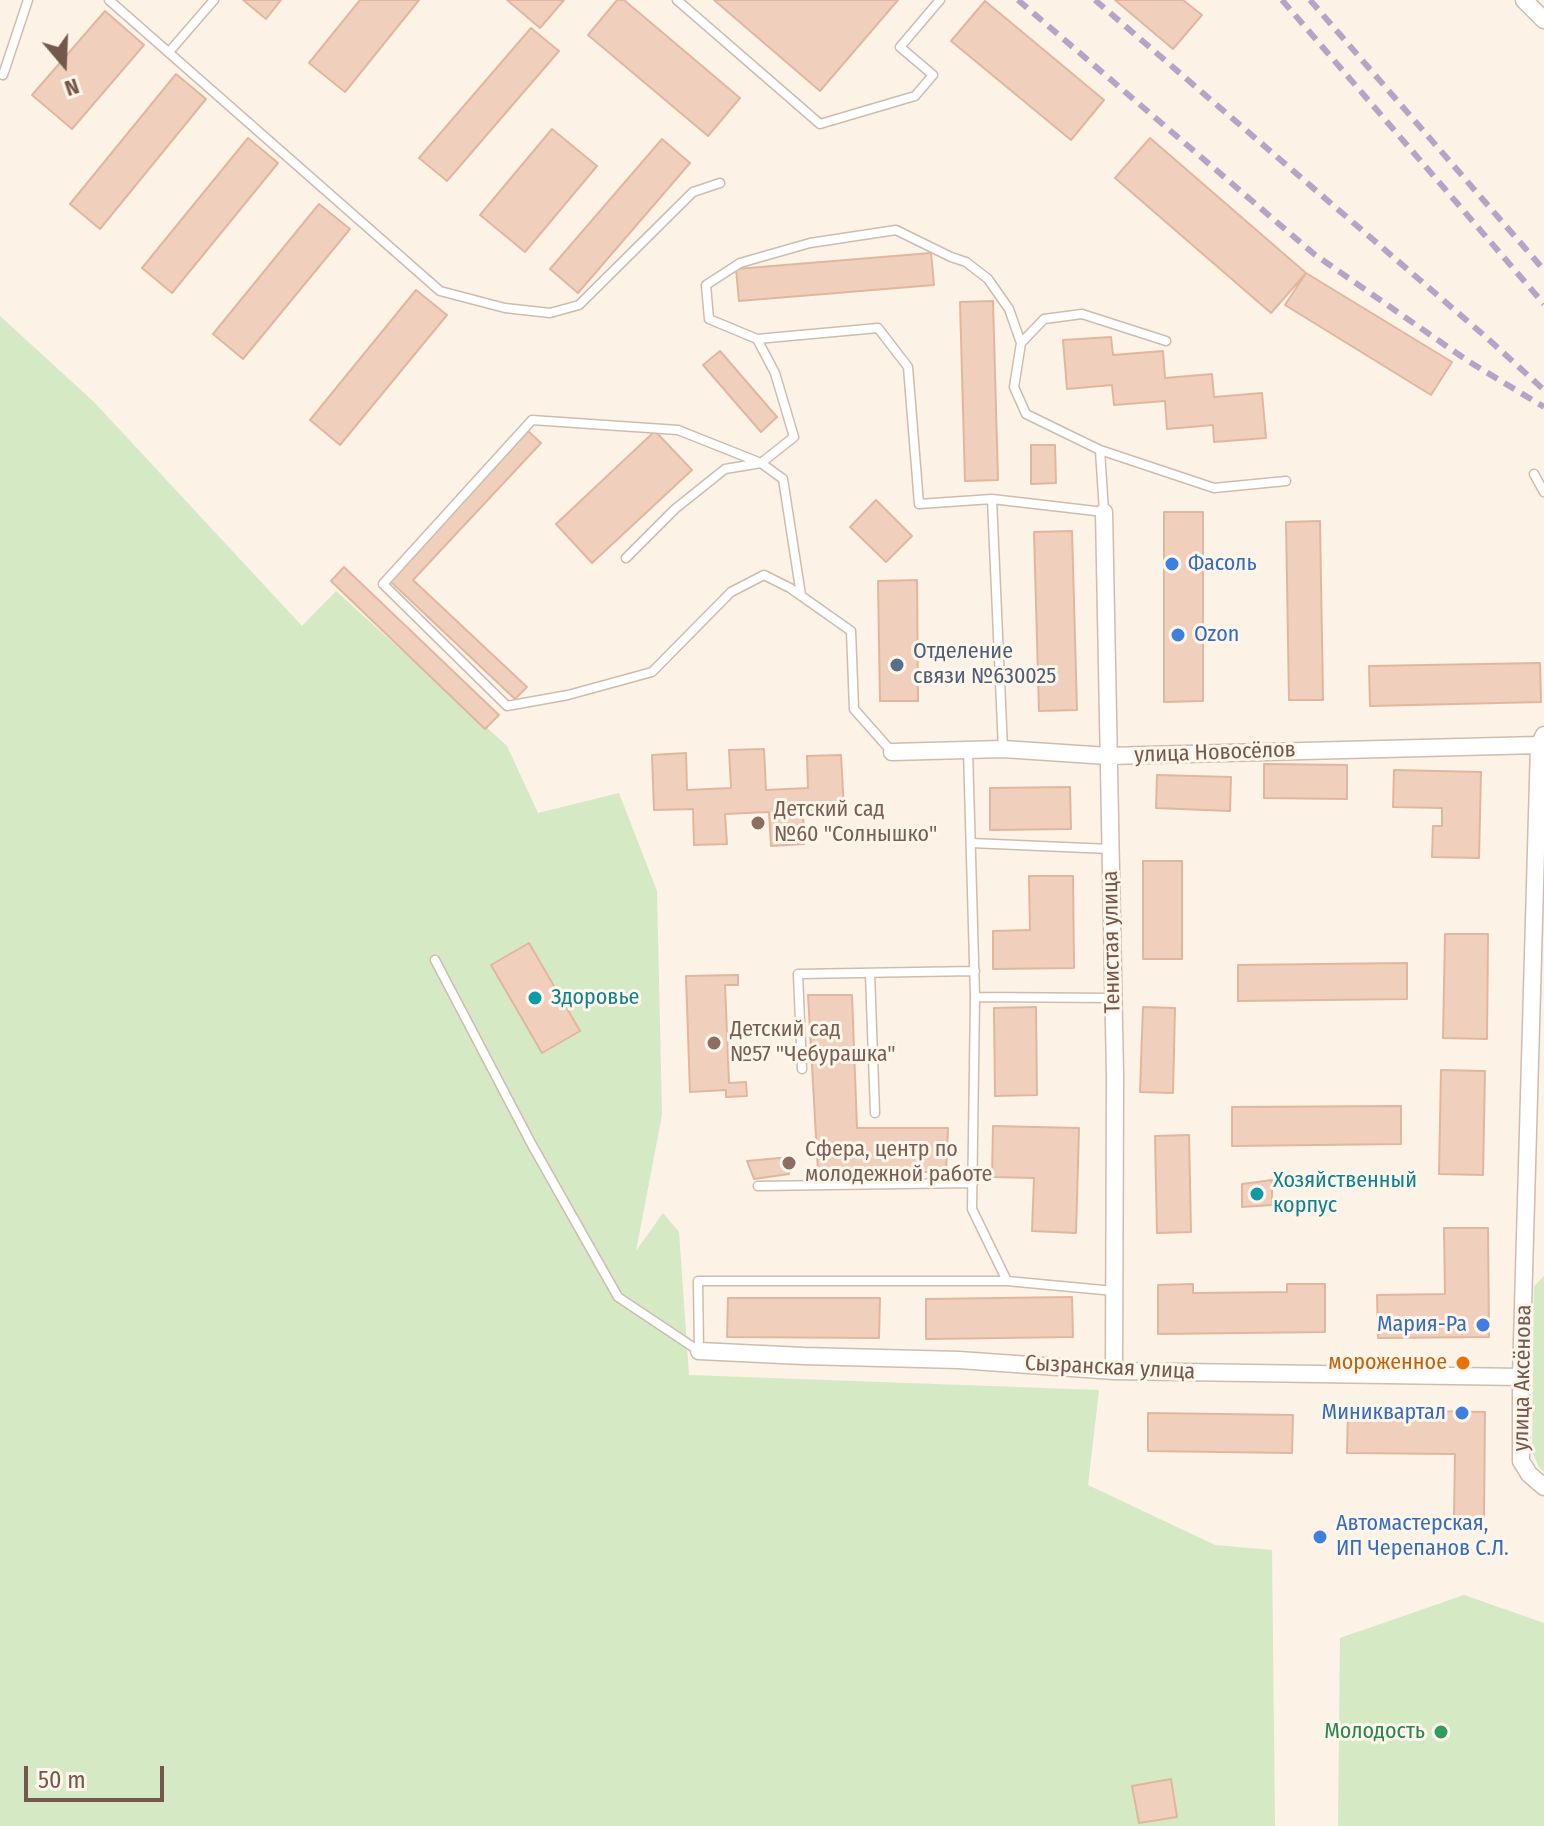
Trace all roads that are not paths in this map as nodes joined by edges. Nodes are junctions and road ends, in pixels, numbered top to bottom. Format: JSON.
{"nodes":[{"id":1,"x":28,"y":0,"type":"edge"},
{"id":2,"x":109,"y":0,"type":"edge"},
{"id":3,"x":214,"y":0,"type":"edge"},
{"id":4,"x":677,"y":0,"type":"edge"},
{"id":5,"x":940,"y":0,"type":"edge"},
{"id":6,"x":1524,"y":0,"type":"edge"},
{"id":7,"x":1544,"y":20,"type":"edge"},
{"id":8,"x":169,"y":52,"type":"junction"},
{"id":9,"x":3,"y":75,"type":"dead end"},
{"id":10,"x":720,"y":183,"type":"dead end"},
{"id":11,"x":757,"y":339,"type":"junction"},
{"id":12,"x":1166,"y":341,"type":"dead end"},
{"id":13,"x":1021,"y":343,"type":"junction"},
{"id":14,"x":1100,"y":450,"type":"junction"},
{"id":15,"x":761,"y":463,"type":"junction"},
{"id":16,"x":1534,"y":474,"type":"dead end"},
{"id":17,"x":1286,"y":481,"type":"dead end"},
{"id":18,"x":1544,"y":492,"type":"edge"},
{"id":19,"x":992,"y":499,"type":"junction"},
{"id":20,"x":1104,"y":512,"type":"junction"},
{"id":21,"x":626,"y":558,"type":"dead end"},
{"id":22,"x":801,"y":596,"type":"junction"},
{"id":23,"x":1542,"y":740,"type":"edge"},
{"id":24,"x":1003,"y":749,"type":"junction"},
{"id":25,"x":968,"y":750,"type":"junction"},
{"id":26,"x":892,"y":752,"type":"joint"},
{"id":27,"x":1108,"y":756,"type":"junction"},
{"id":28,"x":971,"y":843,"type":"junction"},
{"id":29,"x":1110,"y":849,"type":"junction"},
{"id":30,"x":435,"y":960,"type":"dead end"},
{"id":31,"x":975,"y":971,"type":"junction"},
{"id":32,"x":870,"y":973,"type":"junction"},
{"id":33,"x":975,"y":997,"type":"junction"},
{"id":34,"x":1113,"y":998,"type":"junction"},
{"id":35,"x":802,"y":1069,"type":"dead end"},
{"id":36,"x":875,"y":1113,"type":"dead end"},
{"id":37,"x":973,"y":1183,"type":"junction"},
{"id":38,"x":758,"y":1186,"type":"dead end"},
{"id":39,"x":1525,"y":1251,"type":"junction"},
{"id":40,"x":1544,"y":1251,"type":"edge"},
{"id":41,"x":1007,"y":1281,"type":"junction"},
{"id":42,"x":1114,"y":1291,"type":"junction"},
{"id":43,"x":699,"y":1351,"type":"junction"},
{"id":44,"x":1114,"y":1371,"type":"junction"},
{"id":45,"x":1521,"y":1377,"type":"junction"},
{"id":46,"x":1544,"y":1487,"type":"edge"}],
"edges":[{"from":1,"to":9,"type":"lane"},
{"from":2,"to":8,"type":"lane"},
{"from":3,"to":8,"type":"lane"},
{"from":4,"to":5,"type":"lane"},
{"from":6,"to":7,"type":"street"},
{"from":8,"to":10,"type":"lane"},
{"from":11,"to":13,"type":"lane"},
{"from":11,"to":15,"type":"lane"},
{"from":11,"to":19,"type":"lane"},
{"from":12,"to":13,"type":"lane"},
{"from":13,"to":14,"type":"lane"},
{"from":14,"to":17,"type":"lane"},
{"from":14,"to":20,"type":"lane"},
{"from":15,"to":21,"type":"lane"},
{"from":15,"to":22,"type":"lane"},
{"from":15,"to":22,"type":"lane"},
{"from":16,"to":18,"type":"lane"},
{"from":19,"to":20,"type":"lane"},
{"from":19,"to":24,"type":"lane"},
{"from":20,"to":27,"type":"street","name":"Тенистая улица"},
{"from":22,"to":26,"type":"lane"},
{"from":23,"to":27,"type":"street","name":"улица Новосёлов"},
{"from":23,"to":39,"type":"street","name":"улица Аксёнова"},
{"from":24,"to":25,"type":"street","name":"улица Новосёлов"},
{"from":24,"to":27,"type":"street","name":"улица Новосёлов"},
{"from":25,"to":26,"type":"street","name":"улица Новосёлов"},
{"from":25,"to":28,"type":"lane"},
{"from":27,"to":29,"type":"street","name":"Тенистая улица"},
{"from":28,"to":29,"type":"lane"},
{"from":28,"to":31,"type":"lane"},
{"from":29,"to":34,"type":"street","name":"Тенистая улица"},
{"from":30,"to":43,"type":"lane"},
{"from":31,"to":32,"type":"lane"},
{"from":31,"to":33,"type":"lane"},
{"from":32,"to":35,"type":"lane"},
{"from":32,"to":36,"type":"lane"},
{"from":33,"to":34,"type":"lane"},
{"from":33,"to":37,"type":"lane"},
{"from":34,"to":42,"type":"street","name":"Тенистая улица"},
{"from":37,"to":38,"type":"lane"},
{"from":37,"to":41,"type":"lane"},
{"from":39,"to":40,"type":"street"},
{"from":39,"to":45,"type":"street","name":"улица Аксёнова"},
{"from":41,"to":42,"type":"lane"},
{"from":41,"to":43,"type":"lane"},
{"from":42,"to":44,"type":"street","name":"Тенистая улица"},
{"from":43,"to":44,"type":"street","name":"Сызранская улица"},
{"from":44,"to":45,"type":"street","name":"Сызранская улица"},
{"from":45,"to":46,"type":"street","name":"улица Аксёнова"}]}
